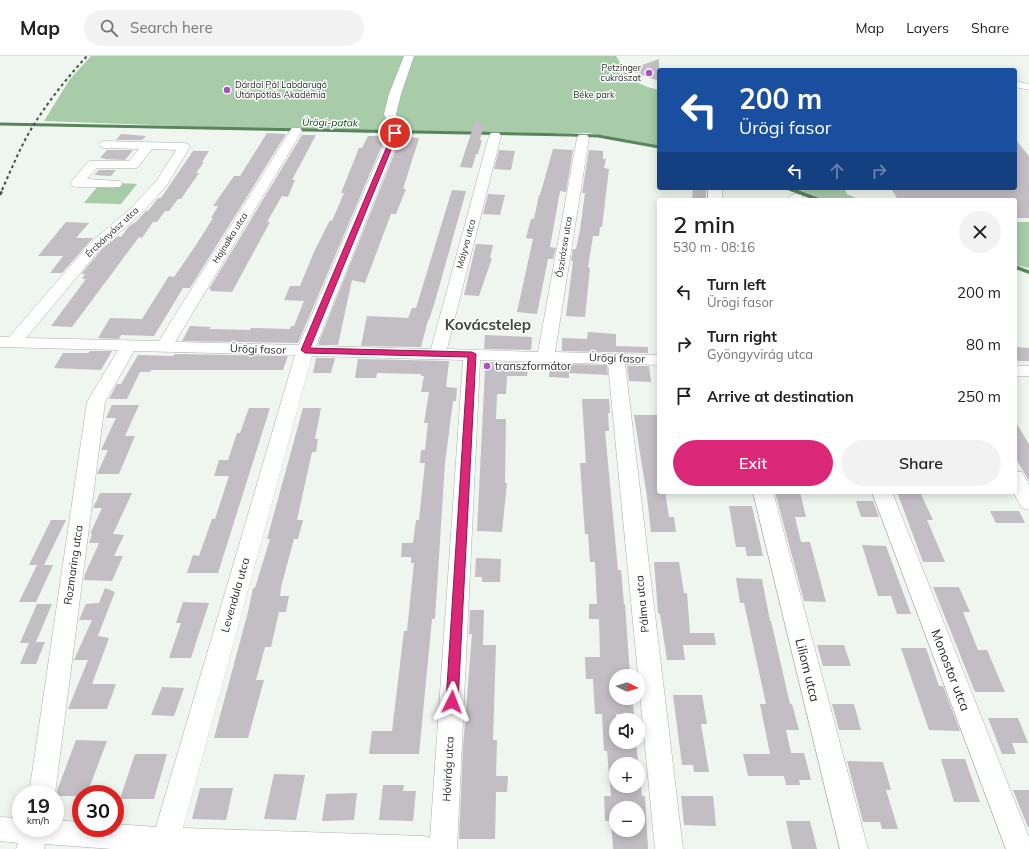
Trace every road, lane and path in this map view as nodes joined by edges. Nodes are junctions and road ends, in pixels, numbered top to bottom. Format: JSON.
{"nodes":[{"id":1,"x":409,"y":56,"type":"edge"},
{"id":2,"x":1017,"y":85,"type":"edge"},
{"id":3,"x":1029,"y":88,"type":"edge"},
{"id":4,"x":1029,"y":95,"type":"edge"},
{"id":5,"x":1017,"y":96,"type":"edge"},
{"id":6,"x":296,"y":131,"type":"dead end"},
{"id":7,"x":495,"y":136,"type":"dead end"},
{"id":8,"x":582,"y":138,"type":"dead end"},
{"id":9,"x":105,"y":144,"type":"dead end"},
{"id":10,"x":148,"y":146,"type":"junction"},
{"id":11,"x":115,"y":184,"type":"dead end"},
{"id":12,"x":7,"y":342,"type":"edge"},
{"id":13,"x":130,"y":345,"type":"junction"},
{"id":14,"x":164,"y":346,"type":"junction"},
{"id":15,"x":305,"y":350,"type":"junction"},
{"id":16,"x":438,"y":353,"type":"junction"},
{"id":17,"x":472,"y":354,"type":"junction"},
{"id":18,"x":546,"y":356,"type":"junction"},
{"id":19,"x":616,"y":358,"type":"junction"},
{"id":20,"x":657,"y":360,"type":"edge"},
{"id":21,"x":1017,"y":370,"type":"edge"},
{"id":22,"x":1029,"y":371,"type":"edge"},
{"id":23,"x":1017,"y":481,"type":"edge"},
{"id":24,"x":764,"y":494,"type":"edge"},
{"id":25,"x":883,"y":494,"type":"edge"},
{"id":26,"x":1029,"y":503,"type":"edge"},
{"id":27,"x":43,"y":785,"type":"edge"},
{"id":28,"x":0,"y":829,"type":"edge"},
{"id":29,"x":12,"y":831,"type":"edge"},
{"id":30,"x":64,"y":837,"type":"edge"},
{"id":31,"x":166,"y":840,"type":"junction"},
{"id":32,"x":290,"y":847,"type":"edge"},
{"id":33,"x":424,"y":849,"type":"edge"},
{"id":34,"x":443,"y":849,"type":"edge"},
{"id":35,"x":669,"y":849,"type":"edge"},
{"id":36,"x":854,"y":849,"type":"edge"},
{"id":37,"x":1020,"y":849,"type":"edge"}],
"edges":[{"from":1,"to":15,"type":"street","name":"Levendula utca"},
{"from":2,"to":3,"type":"street"},
{"from":4,"to":5,"type":"street"},
{"from":6,"to":14,"type":"street","name":"Hajnalka utca"},
{"from":7,"to":16,"type":"street","name":"Mályva utca"},
{"from":8,"to":18,"type":"street","name":"Őszirózsa utca"},
{"from":9,"to":10,"type":"street","name":"Ércbányász utca"},
{"from":10,"to":11,"type":"street"},
{"from":10,"to":12,"type":"street","name":"Ércbányász utca"},
{"from":12,"to":13,"type":"street","name":"Ürögi fasor"},
{"from":13,"to":14,"type":"street","name":"Ürögi fasor"},
{"from":13,"to":27,"type":"street","name":"Rozmaring utca"},
{"from":14,"to":15,"type":"street","name":"Ürögi fasor"},
{"from":15,"to":16,"type":"street","name":"Ürögi fasor"},
{"from":15,"to":31,"type":"street","name":"Levendula utca"},
{"from":16,"to":17,"type":"street","name":"Ürögi fasor"},
{"from":17,"to":18,"type":"street","name":"Ürögi fasor"},
{"from":17,"to":34,"type":"street","name":"Hóvirág utca"},
{"from":18,"to":19,"type":"street","name":"Ürögi fasor"},
{"from":19,"to":20,"type":"street","name":"Ürögi fasor"},
{"from":19,"to":35,"type":"street","name":"Pálma utca"},
{"from":21,"to":22,"type":"street"},
{"from":23,"to":26,"type":"street"},
{"from":24,"to":36,"type":"street","name":"Liliom utca"},
{"from":25,"to":37,"type":"street","name":"Monostor utca"},
{"from":28,"to":29,"type":"street"},
{"from":30,"to":31,"type":"street"},
{"from":31,"to":32,"type":"street"},
{"from":32,"to":33,"type":"street"}]}
